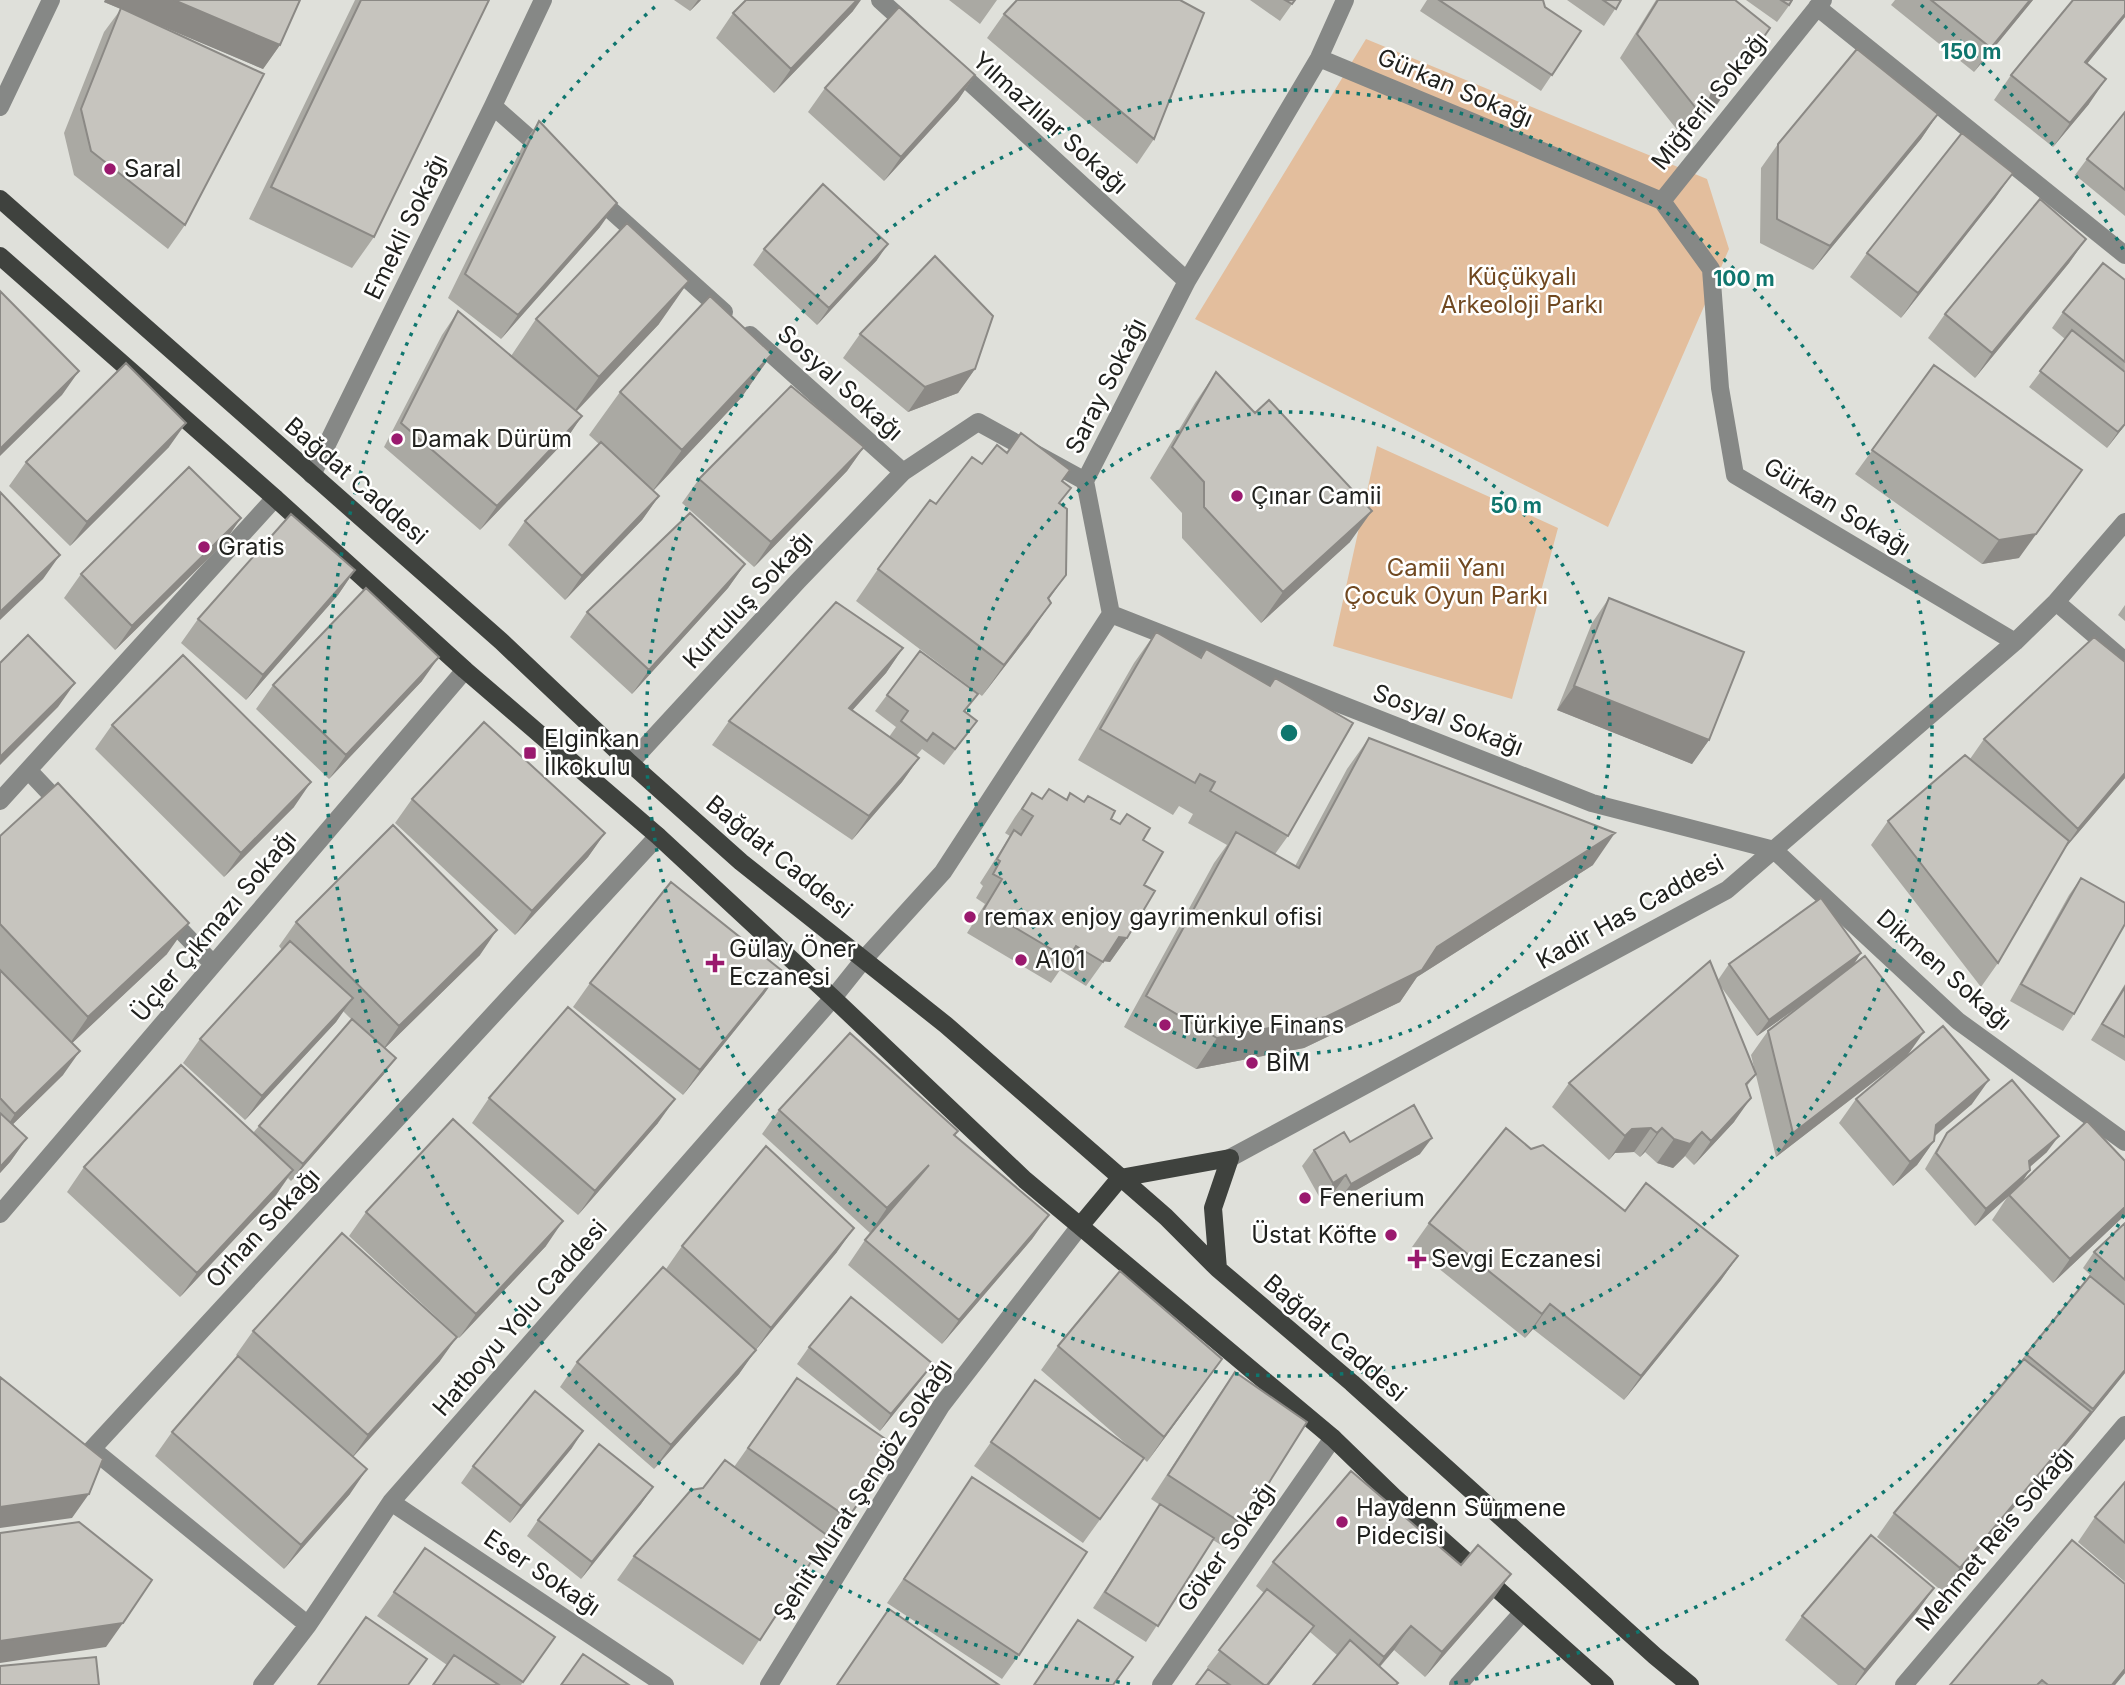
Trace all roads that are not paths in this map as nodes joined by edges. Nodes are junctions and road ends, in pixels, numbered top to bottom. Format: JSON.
{"nodes":[{"id":1,"x":51,"y":0,"type":"edge"},
{"id":2,"x":543,"y":0,"type":"edge"},
{"id":3,"x":880,"y":0,"type":"edge"},
{"id":4,"x":1345,"y":0,"type":"edge"},
{"id":5,"x":1820,"y":3,"type":"edge"},
{"id":6,"x":921,"y":37,"type":"edge"},
{"id":7,"x":941,"y":56,"type":"edge"},
{"id":8,"x":1319,"y":58,"type":"junction"},
{"id":9,"x":493,"y":106,"type":"junction"},
{"id":10,"x":0,"y":107,"type":"edge"},
{"id":11,"x":555,"y":160,"type":"edge"},
{"id":12,"x":586,"y":188,"type":"edge"},
{"id":13,"x":0,"y":199,"type":"edge"},
{"id":14,"x":1662,"y":201,"type":"junction"},
{"id":15,"x":2125,"y":255,"type":"edge"},
{"id":16,"x":0,"y":256,"type":"edge"},
{"id":17,"x":1187,"y":281,"type":"junction"},
{"id":18,"x":903,"y":472,"type":"junction"},
{"id":19,"x":312,"y":475,"type":"junction"},
{"id":20,"x":1085,"y":481,"type":"junction"},
{"id":21,"x":275,"y":498,"type":"junction"},
{"id":22,"x":2125,"y":523,"type":"edge"},
{"id":23,"x":2056,"y":602,"type":"junction"},
{"id":24,"x":1111,"y":614,"type":"junction"},
{"id":25,"x":2015,"y":642,"type":"junction"},
{"id":26,"x":2125,"y":661,"type":"edge"},
{"id":27,"x":465,"y":670,"type":"junction"},
{"id":28,"x":630,"y":763,"type":"junction"},
{"id":29,"x":28,"y":770,"type":"junction"},
{"id":30,"x":0,"y":801,"type":"edge"},
{"id":31,"x":74,"y":818,"type":"edge"},
{"id":32,"x":658,"y":836,"type":"junction"},
{"id":33,"x":1774,"y":850,"type":"junction"},
{"id":34,"x":157,"y":906,"type":"edge"},
{"id":35,"x":865,"y":958,"type":"junction"},
{"id":36,"x":213,"y":964,"type":"junction"},
{"id":37,"x":833,"y":998,"type":"junction"},
{"id":38,"x":2125,"y":1142,"type":"edge"},
{"id":39,"x":1230,"y":1158,"type":"junction"},
{"id":40,"x":1120,"y":1178,"type":"junction"},
{"id":41,"x":0,"y":1214,"type":"edge"},
{"id":42,"x":1080,"y":1226,"type":"junction"},
{"id":43,"x":1218,"y":1269,"type":"junction"},
{"id":44,"x":2125,"y":1425,"type":"edge"},
{"id":45,"x":1333,"y":1438,"type":"junction"},
{"id":46,"x":391,"y":1502,"type":"junction"},
{"id":47,"x":1522,"y":1613,"type":"junction"},
{"id":48,"x":309,"y":1625,"type":"junction"},
{"id":49,"x":262,"y":1685,"type":"edge"},
{"id":50,"x":665,"y":1685,"type":"edge"},
{"id":51,"x":769,"y":1685,"type":"edge"},
{"id":52,"x":1161,"y":1685,"type":"edge"},
{"id":53,"x":1458,"y":1685,"type":"edge"},
{"id":54,"x":1605,"y":1685,"type":"edge"},
{"id":55,"x":1690,"y":1685,"type":"edge"},
{"id":56,"x":1904,"y":1685,"type":"edge"}],
"edges":[{"from":1,"to":10,"type":"street"},
{"from":2,"to":9,"type":"street","name":"Emekli Sokağı"},
{"from":3,"to":6,"type":"street"},
{"from":4,"to":8,"type":"street","name":"Saray Sokağı"},
{"from":5,"to":14,"type":"street","name":"Miğferli Sokağı"},
{"from":5,"to":15,"type":"street"},
{"from":7,"to":17,"type":"street","name":"Yılmazlılar Sokağı"},
{"from":8,"to":14,"type":"street","name":"Gürkan Sokağı"},
{"from":8,"to":17,"type":"street","name":"Saray Sokağı"},
{"from":9,"to":11,"type":"street"},
{"from":9,"to":19,"type":"street","name":"Emekli Sokağı"},
{"from":12,"to":18,"type":"street","name":"Sosyal Sokağı"},
{"from":13,"to":19,"type":"main road","name":"Bağdat Caddesi"},
{"from":14,"to":25,"type":"street","name":"Gürkan Sokağı"},
{"from":16,"to":21,"type":"main road"},
{"from":17,"to":20,"type":"street","name":"Saray Sokağı"},
{"from":18,"to":20,"type":"street","name":"Sosyal Sokağı"},
{"from":18,"to":28,"type":"street","name":"Kurtuluş Sokağı"},
{"from":19,"to":28,"type":"main road","name":"Bağdat Caddesi"},
{"from":20,"to":24,"type":"street","name":"Saray Sokağı"},
{"from":21,"to":27,"type":"main road"},
{"from":21,"to":29,"type":"street"},
{"from":22,"to":23,"type":"street","name":"Kadir Has Caddesi"},
{"from":23,"to":25,"type":"street","name":"Kadir Has Caddesi"},
{"from":23,"to":26,"type":"street"},
{"from":24,"to":33,"type":"street","name":"Sosyal Sokağı"},
{"from":24,"to":35,"type":"street"},
{"from":25,"to":33,"type":"street","name":"Kadir Has Caddesi"},
{"from":27,"to":32,"type":"main road"},
{"from":27,"to":36,"type":"street","name":"Üçler Çıkmazı Sokağı"},
{"from":28,"to":35,"type":"main road","name":"Bağdat Caddesi"},
{"from":29,"to":30,"type":"street"},
{"from":29,"to":31,"type":"street"},
{"from":32,"to":37,"type":"main road"},
{"from":32,"to":48,"type":"street","name":"Orhan Sokağı"},
{"from":33,"to":38,"type":"street","name":"Dikmen Sokağı"},
{"from":33,"to":39,"type":"street","name":"Kadir Has Caddesi"},
{"from":34,"to":36,"type":"street"},
{"from":35,"to":37,"type":"street"},
{"from":35,"to":40,"type":"main road","name":"Bağdat Caddesi"},
{"from":36,"to":41,"type":"street","name":"Üçler Çıkmazı Sokağı"},
{"from":37,"to":42,"type":"main road"},
{"from":37,"to":46,"type":"street","name":"Hatboyu Yolu Caddesi"},
{"from":39,"to":40,"type":"main road"},
{"from":39,"to":43,"type":"main road"},
{"from":40,"to":42,"type":"main road"},
{"from":40,"to":43,"type":"main road","name":"Bağdat Caddesi"},
{"from":42,"to":45,"type":"main road"},
{"from":42,"to":51,"type":"street","name":"Şehit Murat Şengöz Sokağı"},
{"from":43,"to":55,"type":"main road","name":"Bağdat Caddesi"},
{"from":44,"to":56,"type":"street","name":"Mehmet Reis Sokağı"},
{"from":45,"to":47,"type":"main road"},
{"from":45,"to":52,"type":"street","name":"Göker Sokağı"},
{"from":46,"to":48,"type":"street","name":"Hatboyu Yolu Caddesi"},
{"from":46,"to":50,"type":"street","name":"Eser Sokağı"},
{"from":47,"to":53,"type":"street"},
{"from":47,"to":54,"type":"main road"},
{"from":48,"to":49,"type":"street","name":"Hatboyu Yolu Caddesi"}]}
